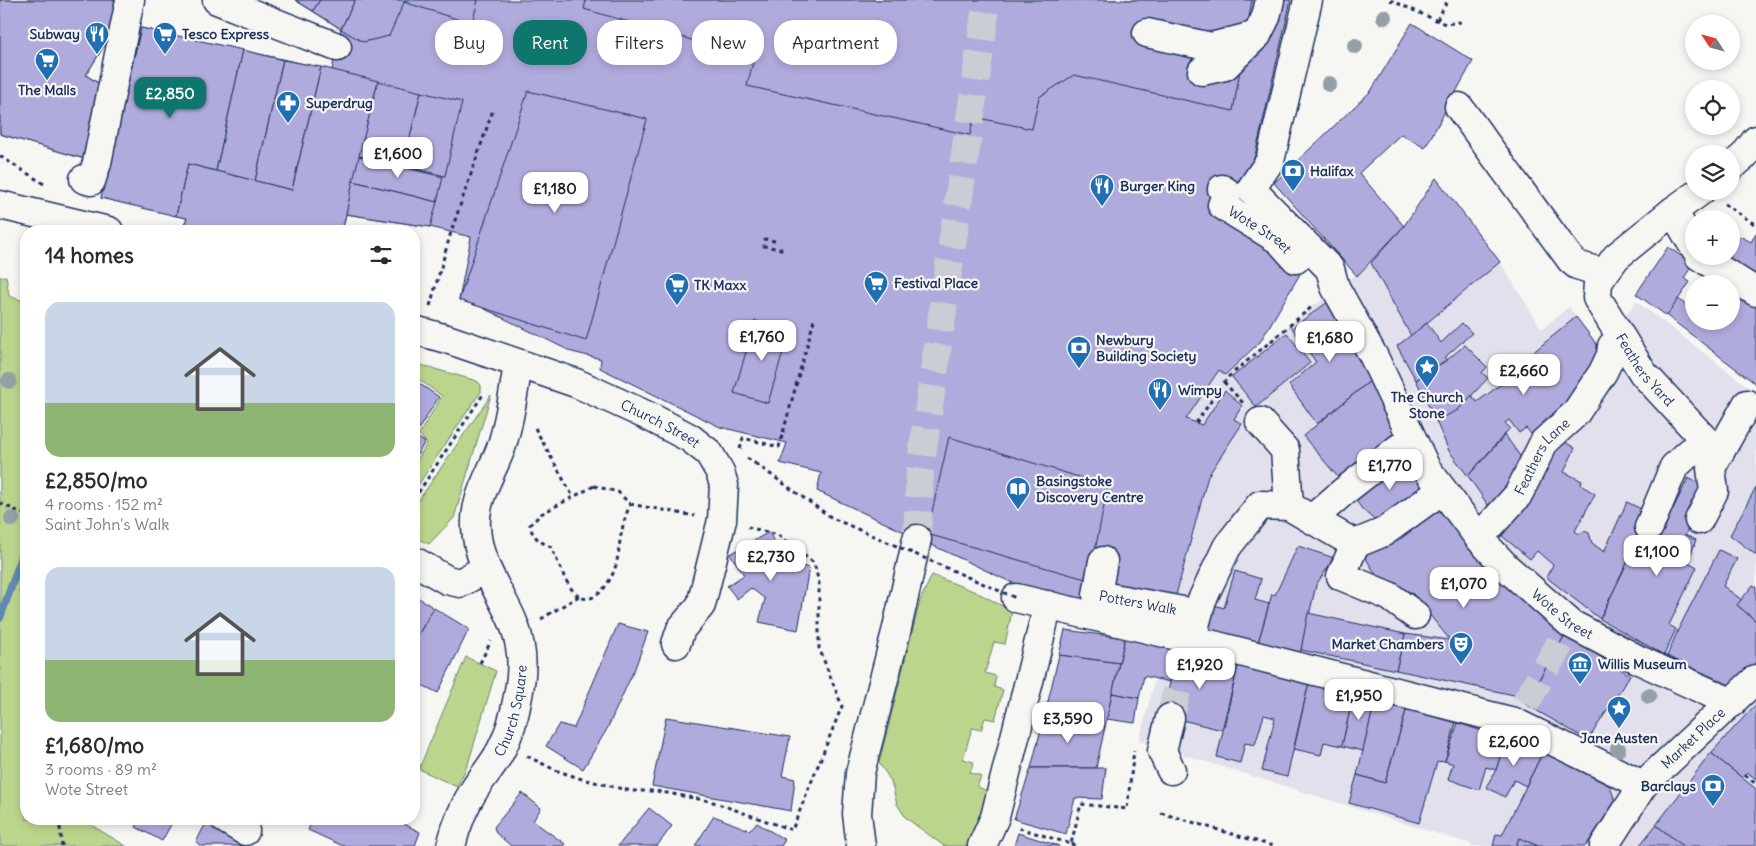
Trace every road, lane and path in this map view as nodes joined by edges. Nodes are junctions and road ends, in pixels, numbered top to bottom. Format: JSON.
{"nodes":[{"id":1,"x":130,"y":0,"type":"edge"},
{"id":2,"x":217,"y":0,"type":"edge"},
{"id":3,"x":1270,"y":0,"type":"edge"},
{"id":4,"x":1308,"y":0,"type":"edge"},
{"id":5,"x":1390,"y":0,"type":"edge"},
{"id":6,"x":1448,"y":0,"type":"edge"},
{"id":7,"x":1437,"y":20,"type":"junction"},
{"id":8,"x":1461,"y":22,"type":"dead end"},
{"id":9,"x":1147,"y":33,"type":"dead end"},
{"id":10,"x":1257,"y":35,"type":"junction"},
{"id":11,"x":337,"y":47,"type":"dead end"},
{"id":12,"x":1202,"y":71,"type":"dead end"},
{"id":13,"x":1460,"y":107,"type":"dead end"},
{"id":14,"x":493,"y":110,"type":"dead end"},
{"id":15,"x":1756,"y":140,"type":"edge"},
{"id":16,"x":0,"y":156,"type":"edge"},
{"id":17,"x":1740,"y":159,"type":"edge"},
{"id":18,"x":44,"y":184,"type":"dead end"},
{"id":19,"x":87,"y":188,"type":"dead end"},
{"id":20,"x":1222,"y":189,"type":"dead end"},
{"id":21,"x":1700,"y":200,"type":"edge"},
{"id":22,"x":1716,"y":200,"type":"edge"},
{"id":23,"x":0,"y":205,"type":"edge"},
{"id":24,"x":1673,"y":211,"type":"junction"},
{"id":25,"x":84,"y":225,"type":"edge"},
{"id":26,"x":1756,"y":225,"type":"edge"},
{"id":27,"x":1685,"y":232,"type":"edge"},
{"id":28,"x":774,"y":241,"type":"dead end"},
{"id":29,"x":786,"y":250,"type":"dead end"},
{"id":30,"x":1713,"y":265,"type":"edge"},
{"id":31,"x":1603,"y":273,"type":"junction"},
{"id":32,"x":1335,"y":287,"type":"junction"},
{"id":33,"x":1756,"y":292,"type":"edge"},
{"id":34,"x":421,"y":320,"type":"edge"},
{"id":35,"x":814,"y":320,"type":"dead end"},
{"id":36,"x":1620,"y":348,"type":"junction"},
{"id":37,"x":518,"y":364,"type":"junction"},
{"id":38,"x":489,"y":386,"type":"dead end"},
{"id":39,"x":1747,"y":404,"type":"dead end"},
{"id":40,"x":532,"y":422,"type":"dead end"},
{"id":41,"x":1260,"y":422,"type":"dead end"},
{"id":42,"x":1196,"y":423,"type":"dead end"},
{"id":43,"x":1573,"y":430,"type":"dead end"},
{"id":44,"x":1711,"y":446,"type":"junction"},
{"id":45,"x":1399,"y":448,"type":"dead end"},
{"id":46,"x":740,"y":449,"type":"dead end"},
{"id":47,"x":747,"y":458,"type":"dead end"},
{"id":48,"x":420,"y":490,"type":"edge"},
{"id":49,"x":573,"y":497,"type":"junction"},
{"id":50,"x":1430,"y":498,"type":"dead end"},
{"id":51,"x":0,"y":503,"type":"edge"},
{"id":52,"x":630,"y":504,"type":"junction"},
{"id":53,"x":1289,"y":506,"type":"junction"},
{"id":54,"x":20,"y":512,"type":"edge"},
{"id":55,"x":700,"y":517,"type":"dead end"},
{"id":56,"x":1312,"y":519,"type":"junction"},
{"id":57,"x":1700,"y":520,"type":"dead end"},
{"id":58,"x":742,"y":526,"type":"dead end"},
{"id":59,"x":1648,"y":527,"type":"dead end"},
{"id":60,"x":1479,"y":538,"type":"junction"},
{"id":61,"x":917,"y":539,"type":"tunnel mouth"},
{"id":62,"x":1355,"y":544,"type":"junction"},
{"id":63,"x":1103,"y":561,"type":"dead end"},
{"id":64,"x":420,"y":564,"type":"edge"},
{"id":65,"x":485,"y":569,"type":"junction"},
{"id":66,"x":579,"y":596,"type":"junction"},
{"id":67,"x":1016,"y":598,"type":"joint"},
{"id":68,"x":1060,"y":608,"type":"junction"},
{"id":69,"x":1415,"y":615,"type":"dead end"},
{"id":70,"x":539,"y":620,"type":"dead end"},
{"id":71,"x":1186,"y":639,"type":"junction"},
{"id":72,"x":676,"y":644,"type":"dead end"},
{"id":73,"x":1744,"y":691,"type":"edge"},
{"id":74,"x":1170,"y":718,"type":"tunnel mouth"},
{"id":75,"x":524,"y":754,"type":"dead end"},
{"id":76,"x":1171,"y":770,"type":"dead end"},
{"id":77,"x":1745,"y":775,"type":"dead end"},
{"id":78,"x":1756,"y":784,"type":"edge"},
{"id":79,"x":1636,"y":794,"type":"junction"},
{"id":80,"x":1129,"y":803,"type":"dead end"},
{"id":81,"x":1161,"y":813,"type":"dead end"},
{"id":82,"x":60,"y":825,"type":"edge"},
{"id":83,"x":1013,"y":826,"type":"dead end"},
{"id":84,"x":1071,"y":844,"type":"junction"},
{"id":85,"x":62,"y":846,"type":"edge"},
{"id":86,"x":450,"y":846,"type":"edge"},
{"id":87,"x":861,"y":846,"type":"edge"},
{"id":88,"x":982,"y":846,"type":"edge"},
{"id":89,"x":1077,"y":846,"type":"edge"},
{"id":90,"x":1273,"y":846,"type":"edge"},
{"id":91,"x":1604,"y":846,"type":"edge"}],
"edges":[{"from":1,"to":19,"type":"street"},
{"from":2,"to":11,"type":"street"},
{"from":3,"to":10,"type":"street"},
{"from":4,"to":32,"type":"street","name":"Wote Street"},
{"from":5,"to":7,"type":"path"},
{"from":6,"to":7,"type":"path"},
{"from":7,"to":8,"type":"path"},
{"from":9,"to":10,"type":"street"},
{"from":10,"to":12,"type":"street"},
{"from":13,"to":31,"type":"street"},
{"from":14,"to":34,"type":"path"},
{"from":15,"to":17,"type":"street"},
{"from":16,"to":18,"type":"path"},
{"from":20,"to":32,"type":"street","name":"Wote Street"},
{"from":21,"to":24,"type":"street"},
{"from":22,"to":26,"type":"path"},
{"from":23,"to":25,"type":"street"},
{"from":24,"to":27,"type":"street"},
{"from":24,"to":31,"type":"street"},
{"from":28,"to":29,"type":"path"},
{"from":30,"to":33,"type":"street"},
{"from":31,"to":36,"type":"street","name":"Feathers Yard"},
{"from":32,"to":42,"type":"path"},
{"from":32,"to":60,"type":"street","name":"Wote Street"},
{"from":34,"to":37,"type":"street","name":"Church Street"},
{"from":35,"to":46,"type":"path"},
{"from":36,"to":43,"type":"street"},
{"from":36,"to":44,"type":"street","name":"Feathers Yard"},
{"from":36,"to":60,"type":"street","name":"Feathers Lane"},
{"from":37,"to":65,"type":"street","name":"Church Square"},
{"from":37,"to":72,"type":"street","name":"Church Street"},
{"from":38,"to":48,"type":"path"},
{"from":39,"to":44,"type":"street"},
{"from":40,"to":49,"type":"path"},
{"from":41,"to":53,"type":"street"},
{"from":44,"to":57,"type":"street"},
{"from":44,"to":59,"type":"street"},
{"from":45,"to":56,"type":"street"},
{"from":47,"to":67,"type":"path","bridge":true},
{"from":49,"to":52,"type":"path"},
{"from":49,"to":66,"type":"path"},
{"from":50,"to":62,"type":"street"},
{"from":51,"to":54,"type":"path"},
{"from":52,"to":55,"type":"path"},
{"from":52,"to":66,"type":"path"},
{"from":53,"to":56,"type":"street"},
{"from":53,"to":71,"type":"street"},
{"from":56,"to":62,"type":"street"},
{"from":58,"to":75,"type":"path"},
{"from":60,"to":73,"type":"street","name":"Wote Street"},
{"from":61,"to":87,"type":"street"},
{"from":62,"to":69,"type":"street"},
{"from":63,"to":71,"type":"street","name":"Potters Walk"},
{"from":64,"to":65,"type":"street"},
{"from":65,"to":86,"type":"street","name":"Church Square"},
{"from":66,"to":70,"type":"path"},
{"from":67,"to":68,"type":"street"},
{"from":68,"to":71,"type":"street"},
{"from":68,"to":88,"type":"street"},
{"from":71,"to":79,"type":"street"},
{"from":73,"to":79,"type":"street","name":"Market Place"},
{"from":74,"to":76,"type":"street"},
{"from":77,"to":78,"type":"path"},
{"from":79,"to":91,"type":"street","name":"Market Place"},
{"from":80,"to":84,"type":"path"},
{"from":81,"to":90,"type":"path"},
{"from":82,"to":85,"type":"path"},
{"from":83,"to":84,"type":"path"},
{"from":84,"to":89,"type":"path"}]}
